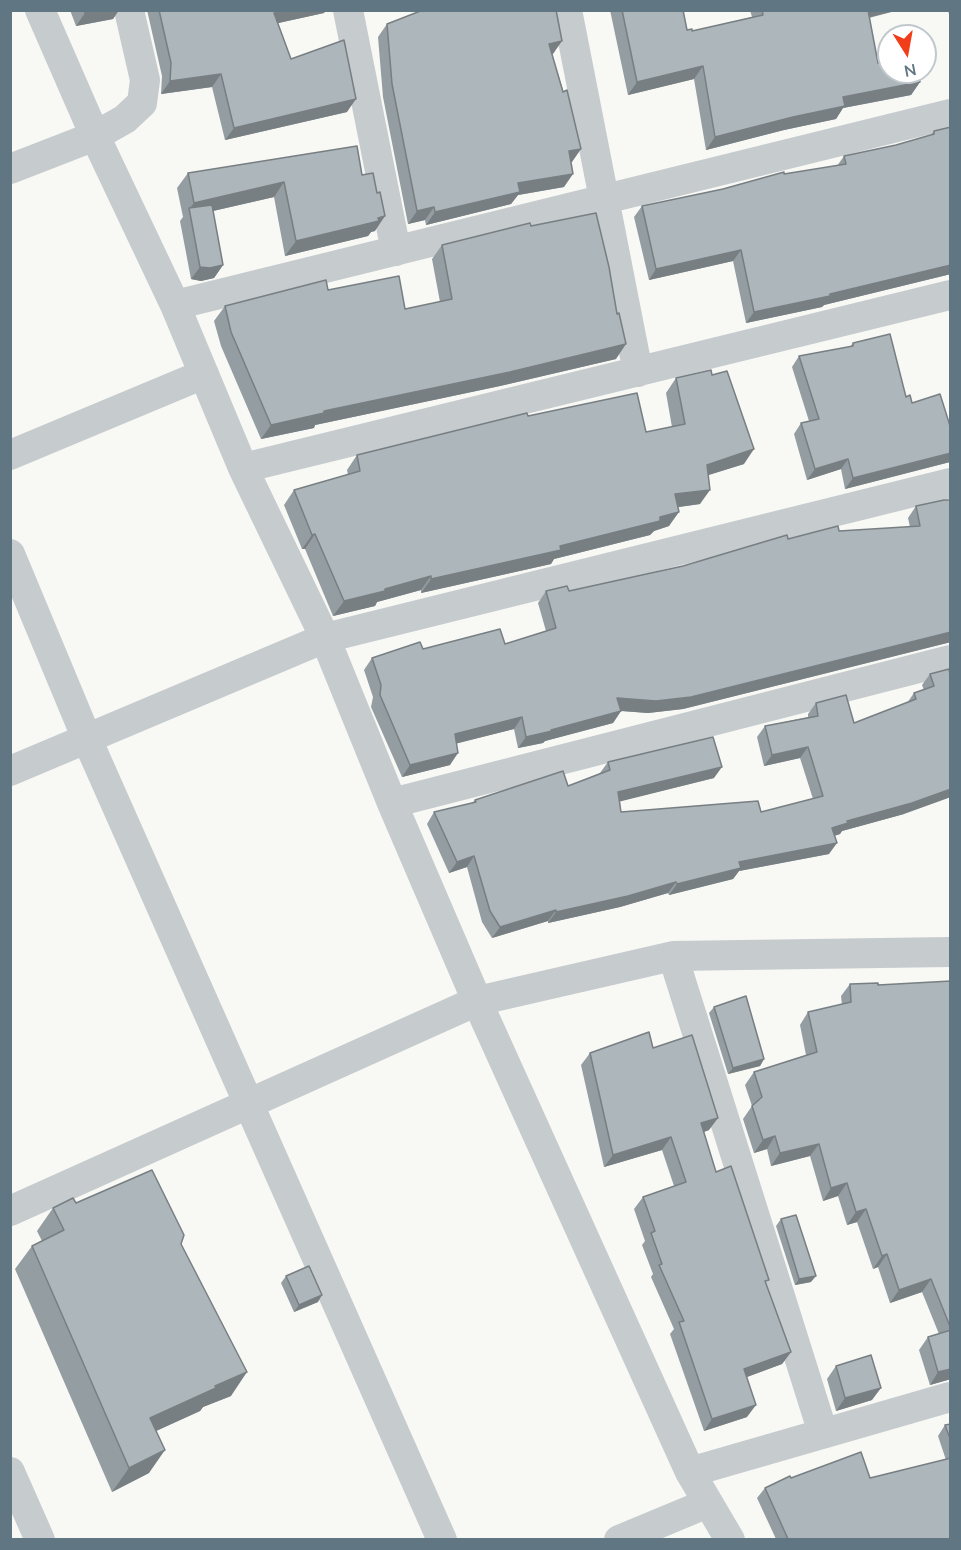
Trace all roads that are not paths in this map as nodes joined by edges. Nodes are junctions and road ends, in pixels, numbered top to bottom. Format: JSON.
{"nodes":[{"id":1,"x":40,"y":10,"type":"edge"},
{"id":2,"x":129,"y":10,"type":"edge"},
{"id":3,"x":348,"y":10,"type":"edge"},
{"id":4,"x":567,"y":10,"type":"edge"},
{"id":5,"x":951,"y":114,"type":"edge"},
{"id":6,"x":95,"y":136,"type":"junction"},
{"id":7,"x":10,"y":169,"type":"edge"},
{"id":8,"x":604,"y":200,"type":"junction"},
{"id":9,"x":396,"y":251,"type":"junction"},
{"id":10,"x":951,"y":295,"type":"edge"},
{"id":11,"x":175,"y":305,"type":"junction"},
{"id":12,"x":638,"y":372,"type":"junction"},
{"id":13,"x":204,"y":374,"type":"junction"},
{"id":14,"x":10,"y":455,"type":"edge"},
{"id":15,"x":243,"y":468,"type":"junction"},
{"id":16,"x":951,"y":483,"type":"edge"},
{"id":17,"x":10,"y":554,"type":"edge"},
{"id":18,"x":325,"y":638,"type":"junction"},
{"id":19,"x":951,"y":660,"type":"edge"},
{"id":20,"x":87,"y":739,"type":"junction"},
{"id":21,"x":10,"y":771,"type":"edge"},
{"id":22,"x":392,"y":803,"type":"junction"},
{"id":23,"x":951,"y":952,"type":"edge"},
{"id":24,"x":673,"y":956,"type":"junction"},
{"id":25,"x":477,"y":1001,"type":"junction"},
{"id":26,"x":249,"y":1104,"type":"junction"},
{"id":27,"x":10,"y":1211,"type":"edge"},
{"id":28,"x":951,"y":1397,"type":"edge"},
{"id":29,"x":823,"y":1433,"type":"junction"},
{"id":30,"x":10,"y":1472,"type":"edge"},
{"id":31,"x":690,"y":1472,"type":"junction"},
{"id":32,"x":708,"y":1503,"type":"junction"},
{"id":33,"x":40,"y":1539,"type":"edge"},
{"id":34,"x":442,"y":1539,"type":"edge"},
{"id":35,"x":619,"y":1539,"type":"edge"},
{"id":36,"x":730,"y":1539,"type":"edge"}],
"edges":[{"from":1,"to":6,"type":"street"},
{"from":2,"to":6,"type":"street"},
{"from":3,"to":9,"type":"street"},
{"from":4,"to":8,"type":"street"},
{"from":5,"to":8,"type":"street"},
{"from":6,"to":7,"type":"street"},
{"from":6,"to":11,"type":"street"},
{"from":8,"to":9,"type":"street"},
{"from":8,"to":12,"type":"street"},
{"from":9,"to":11,"type":"street"},
{"from":10,"to":12,"type":"street"},
{"from":11,"to":13,"type":"street"},
{"from":12,"to":15,"type":"street"},
{"from":13,"to":14,"type":"street"},
{"from":13,"to":15,"type":"street"},
{"from":15,"to":18,"type":"street"},
{"from":16,"to":18,"type":"street"},
{"from":17,"to":20,"type":"street"},
{"from":18,"to":20,"type":"street"},
{"from":18,"to":22,"type":"street"},
{"from":19,"to":22,"type":"street"},
{"from":20,"to":21,"type":"street"},
{"from":20,"to":26,"type":"street"},
{"from":22,"to":25,"type":"street"},
{"from":23,"to":24,"type":"street"},
{"from":24,"to":25,"type":"street"},
{"from":24,"to":29,"type":"street"},
{"from":25,"to":26,"type":"street"},
{"from":25,"to":31,"type":"street"},
{"from":26,"to":27,"type":"street"},
{"from":26,"to":34,"type":"street"},
{"from":28,"to":29,"type":"street"},
{"from":29,"to":31,"type":"street"},
{"from":30,"to":33,"type":"street"},
{"from":31,"to":32,"type":"street"},
{"from":32,"to":35,"type":"street"},
{"from":32,"to":36,"type":"street"}]}
